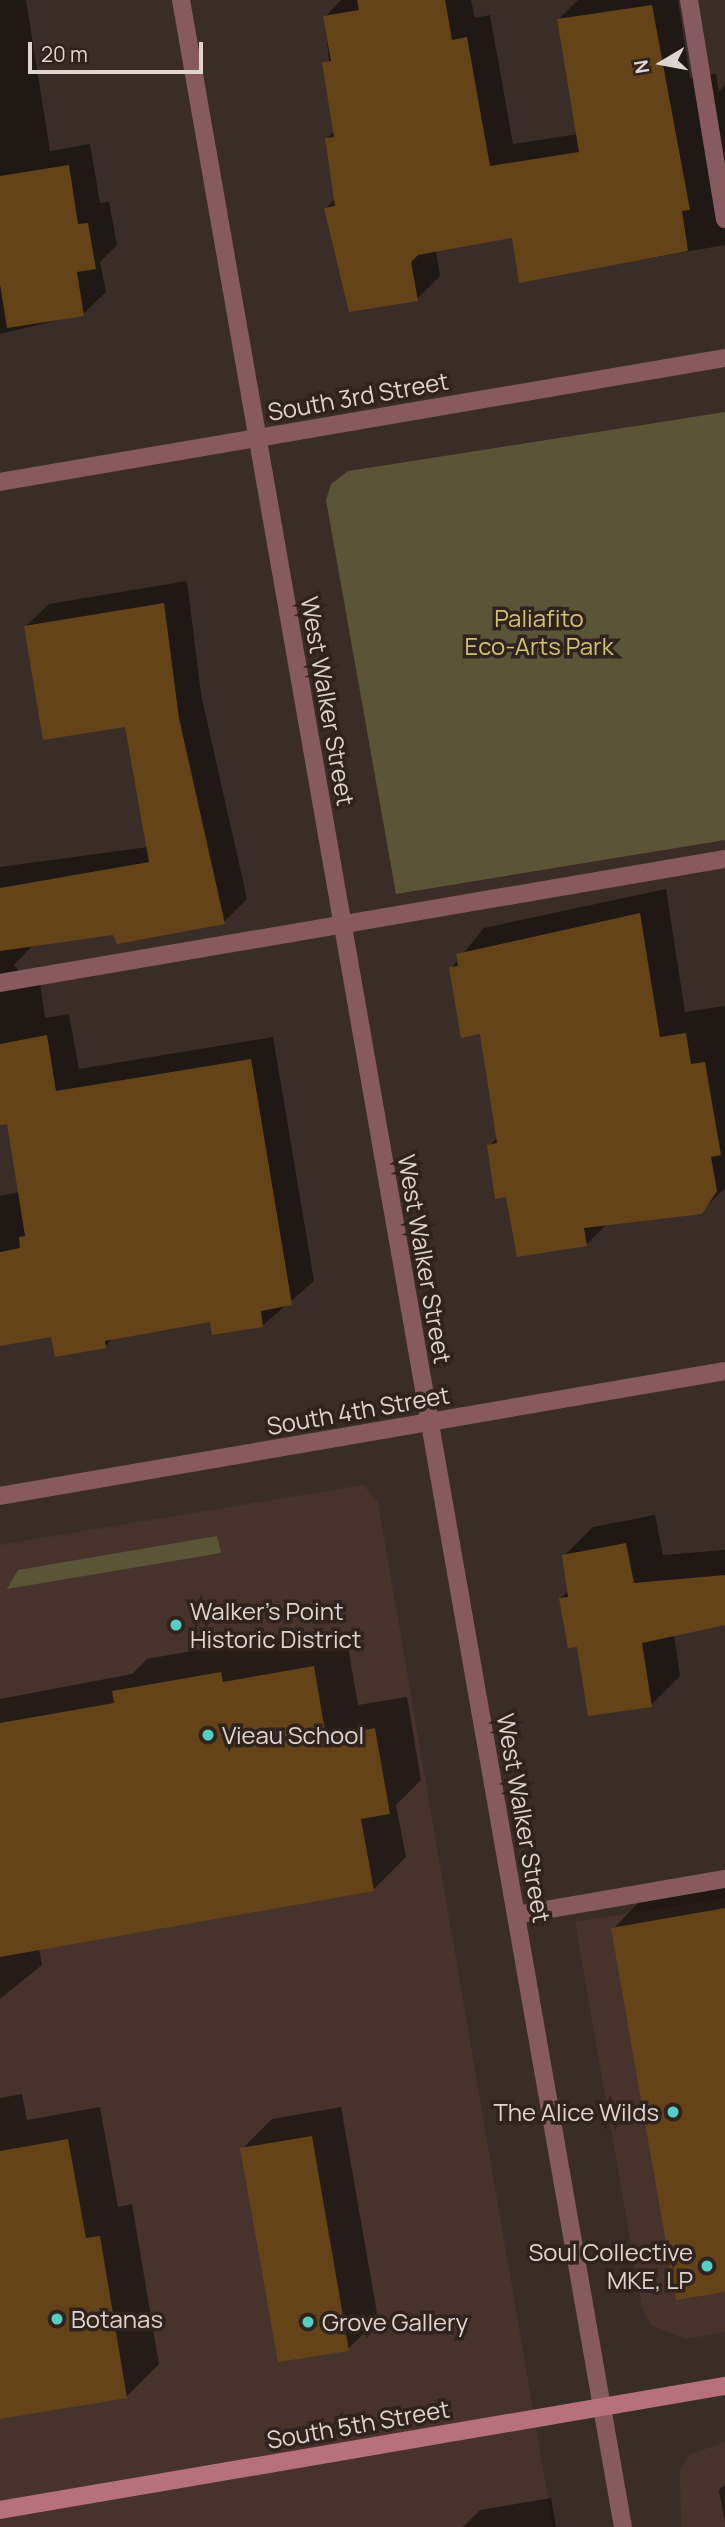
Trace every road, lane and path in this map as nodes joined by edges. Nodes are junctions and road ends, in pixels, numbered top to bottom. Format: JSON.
{"nodes":[{"id":1,"x":181,"y":0,"type":"edge"},
{"id":2,"x":689,"y":0,"type":"edge"},
{"id":3,"x":725,"y":219,"type":"edge"},
{"id":4,"x":725,"y":358,"type":"edge"},
{"id":5,"x":257,"y":438,"type":"junction"},
{"id":6,"x":0,"y":482,"type":"edge"},
{"id":7,"x":725,"y":859,"type":"edge"},
{"id":8,"x":341,"y":920,"type":"junction"},
{"id":9,"x":0,"y":983,"type":"edge"},
{"id":10,"x":725,"y":1371,"type":"edge"},
{"id":11,"x":429,"y":1423,"type":"junction"},
{"id":12,"x":0,"y":1496,"type":"edge"},
{"id":13,"x":725,"y":1879,"type":"edge"},
{"id":14,"x":516,"y":1915,"type":"junction"},
{"id":15,"x":725,"y":2386,"type":"edge"},
{"id":16,"x":601,"y":2406,"type":"junction"},
{"id":17,"x":0,"y":2510,"type":"edge"},
{"id":18,"x":623,"y":2527,"type":"edge"}],
"edges":[{"from":1,"to":5,"type":"street","name":"West Walker Street"},
{"from":2,"to":3,"type":"street"},
{"from":4,"to":5,"type":"street","name":"South 3rd Street"},
{"from":5,"to":6,"type":"street","name":"South 3rd Street"},
{"from":5,"to":8,"type":"street","name":"West Walker Street"},
{"from":7,"to":8,"type":"street"},
{"from":8,"to":9,"type":"street"},
{"from":8,"to":11,"type":"street","name":"West Walker Street"},
{"from":10,"to":11,"type":"street","name":"South 4th Street"},
{"from":11,"to":12,"type":"street","name":"South 4th Street"},
{"from":11,"to":14,"type":"street","name":"West Walker Street"},
{"from":13,"to":14,"type":"street"},
{"from":14,"to":16,"type":"street","name":"West Walker Street"},
{"from":15,"to":16,"type":"street","name":"South 5th Street"},
{"from":16,"to":17,"type":"street","name":"South 5th Street"},
{"from":16,"to":18,"type":"street","name":"West Walker Street"}]}
